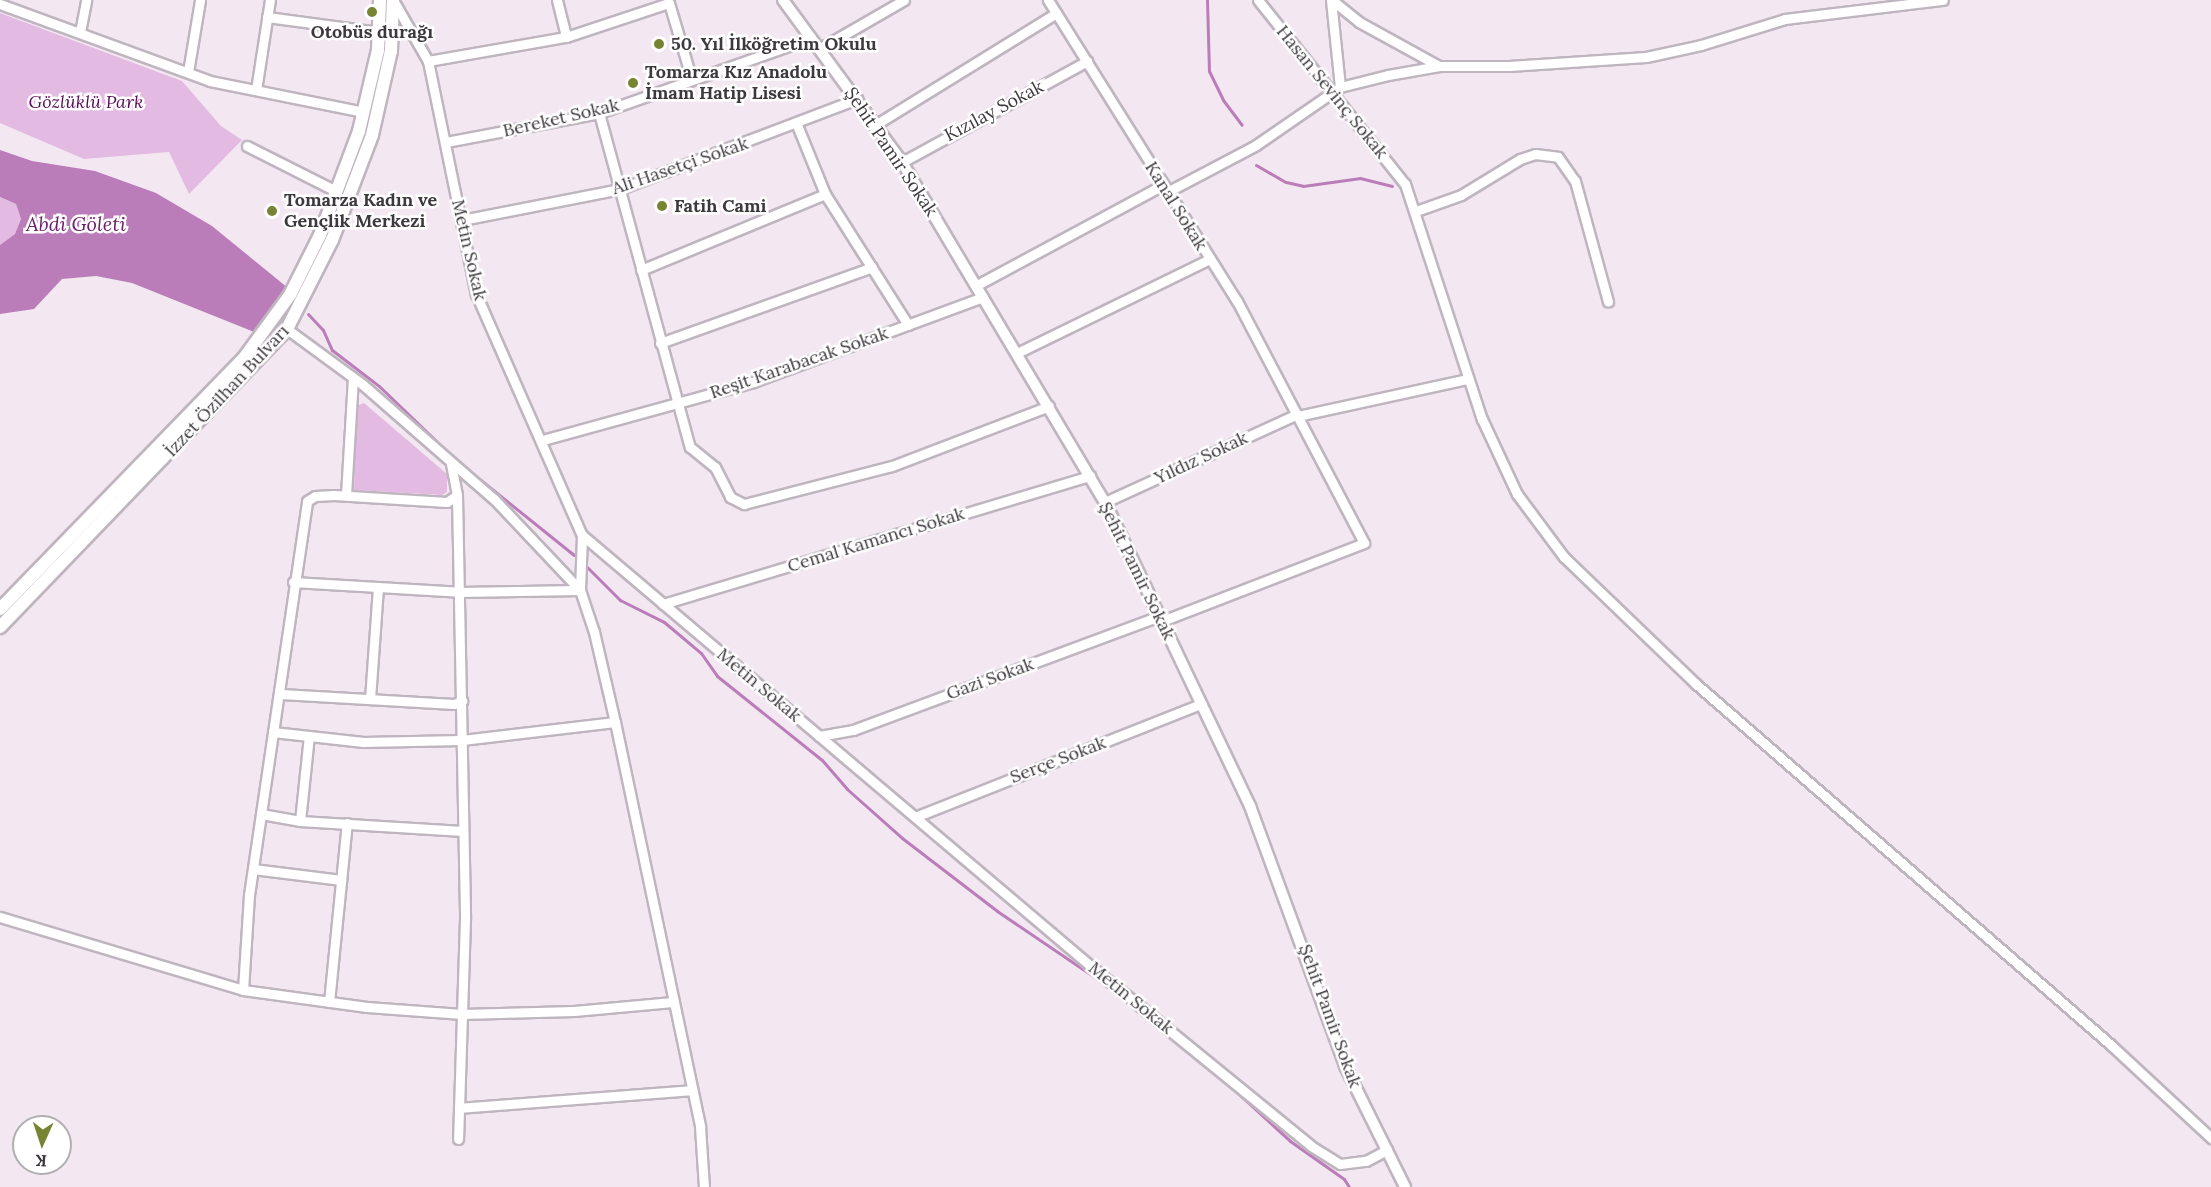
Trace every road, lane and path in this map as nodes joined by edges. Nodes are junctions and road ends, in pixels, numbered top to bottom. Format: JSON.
{"nodes":[{"id":1,"x":86,"y":0,"type":"edge"},
{"id":2,"x":200,"y":0,"type":"edge"},
{"id":3,"x":270,"y":0,"type":"edge"},
{"id":4,"x":380,"y":0,"type":"edge"},
{"id":5,"x":393,"y":0,"type":"edge"},
{"id":6,"x":557,"y":0,"type":"edge"},
{"id":7,"x":783,"y":0,"type":"edge"},
{"id":8,"x":904,"y":0,"type":"edge"},
{"id":9,"x":1048,"y":0,"type":"edge"},
{"id":10,"x":1258,"y":0,"type":"edge"},
{"id":11,"x":1331,"y":0,"type":"edge"},
{"id":12,"x":1943,"y":0,"type":"edge"},
{"id":13,"x":3,"y":3,"type":"edge"},
{"id":14,"x":1056,"y":13,"type":"junction"},
{"id":15,"x":267,"y":17,"type":"junction"},
{"id":16,"x":80,"y":32,"type":"junction"},
{"id":17,"x":379,"y":32,"type":"junction"},
{"id":18,"x":566,"y":37,"type":"junction"},
{"id":19,"x":811,"y":38,"type":"junction"},
{"id":20,"x":819,"y":49,"type":"junction"},
{"id":21,"x":428,"y":61,"type":"junction"},
{"id":22,"x":1088,"y":61,"type":"junction"},
{"id":23,"x":1438,"y":66,"type":"junction"},
{"id":24,"x":188,"y":72,"type":"junction"},
{"id":25,"x":692,"y":80,"type":"junction"},
{"id":26,"x":1337,"y":89,"type":"junction"},
{"id":27,"x":256,"y":90,"type":"junction"},
{"id":28,"x":857,"y":99,"type":"junction"},
{"id":29,"x":364,"y":112,"type":"junction"},
{"id":30,"x":599,"y":113,"type":"junction"},
{"id":31,"x":797,"y":125,"type":"junction"},
{"id":32,"x":875,"y":125,"type":"junction"},
{"id":33,"x":446,"y":142,"type":"junction"},
{"id":34,"x":247,"y":146,"type":"dead end"},
{"id":35,"x":902,"y":162,"type":"junction"},
{"id":36,"x":620,"y":189,"type":"junction"},
{"id":37,"x":1165,"y":189,"type":"junction"},
{"id":38,"x":336,"y":191,"type":"junction"},
{"id":39,"x":825,"y":195,"type":"junction"},
{"id":40,"x":1415,"y":207,"type":"junction"},
{"id":41,"x":462,"y":220,"type":"junction"},
{"id":42,"x":1210,"y":259,"type":"junction"},
{"id":43,"x":872,"y":267,"type":"junction"},
{"id":44,"x":641,"y":270,"type":"junction"},
{"id":45,"x":977,"y":285,"type":"junction"},
{"id":46,"x":983,"y":297,"type":"junction"},
{"id":47,"x":1608,"y":302,"type":"dead end"},
{"id":48,"x":908,"y":325,"type":"junction"},
{"id":49,"x":287,"y":329,"type":"junction"},
{"id":50,"x":660,"y":343,"type":"junction"},
{"id":51,"x":1017,"y":352,"type":"junction"},
{"id":52,"x":353,"y":378,"type":"junction"},
{"id":53,"x":1468,"y":380,"type":"junction"},
{"id":54,"x":676,"y":403,"type":"junction"},
{"id":55,"x":1048,"y":406,"type":"junction"},
{"id":56,"x":1298,"y":415,"type":"junction"},
{"id":57,"x":543,"y":440,"type":"junction"},
{"id":58,"x":451,"y":464,"type":"junction"},
{"id":59,"x":1090,"y":476,"type":"junction"},
{"id":60,"x":346,"y":495,"type":"junction"},
{"id":61,"x":457,"y":495,"type":"junction"},
{"id":62,"x":1105,"y":502,"type":"junction"},
{"id":63,"x":582,"y":535,"type":"junction"},
{"id":64,"x":1364,"y":543,"type":"joint"},
{"id":65,"x":294,"y":582,"type":"junction"},
{"id":66,"x":378,"y":587,"type":"junction"},
{"id":67,"x":580,"y":590,"type":"junction"},
{"id":68,"x":459,"y":592,"type":"junction"},
{"id":69,"x":663,"y":604,"type":"junction"},
{"id":70,"x":0,"y":609,"type":"edge"},
{"id":71,"x":1160,"y":618,"type":"junction"},
{"id":72,"x":0,"y":627,"type":"edge"},
{"id":73,"x":281,"y":694,"type":"junction"},
{"id":74,"x":370,"y":699,"type":"junction"},
{"id":75,"x":462,"y":701,"type":"junction"},
{"id":76,"x":1201,"y":704,"type":"junction"},
{"id":77,"x":615,"y":722,"type":"junction"},
{"id":78,"x":273,"y":732,"type":"junction"},
{"id":79,"x":309,"y":736,"type":"junction"},
{"id":80,"x":819,"y":736,"type":"junction"},
{"id":81,"x":462,"y":740,"type":"junction"},
{"id":82,"x":261,"y":814,"type":"junction"},
{"id":83,"x":915,"y":817,"type":"junction"},
{"id":84,"x":300,"y":821,"type":"junction"},
{"id":85,"x":346,"y":823,"type":"junction"},
{"id":86,"x":463,"y":831,"type":"junction"},
{"id":87,"x":253,"y":869,"type":"junction"},
{"id":88,"x":341,"y":880,"type":"junction"},
{"id":89,"x":0,"y":917,"type":"edge"},
{"id":90,"x":243,"y":990,"type":"junction"},
{"id":91,"x":329,"y":1002,"type":"junction"},
{"id":92,"x":673,"y":1002,"type":"junction"},
{"id":93,"x":462,"y":1014,"type":"junction"},
{"id":94,"x":692,"y":1090,"type":"junction"},
{"id":95,"x":459,"y":1108,"type":"junction"},
{"id":96,"x":2211,"y":1138,"type":"edge"},
{"id":97,"x":458,"y":1139,"type":"dead end"},
{"id":98,"x":1387,"y":1150,"type":"junction"},
{"id":99,"x":704,"y":1187,"type":"edge"},
{"id":100,"x":1405,"y":1187,"type":"edge"}],
"edges":[{"from":1,"to":16,"type":"street"},
{"from":2,"to":24,"type":"street"},
{"from":3,"to":15,"type":"street"},
{"from":4,"to":17,"type":"main road","name":"İzzet Özilhan Bulvarı"},
{"from":5,"to":21,"type":"street","name":"Metin Sokak"},
{"from":5,"to":49,"type":"main road","name":"İzzet Özilhan Bulvarı"},
{"from":6,"to":18,"type":"street"},
{"from":7,"to":19,"type":"street","name":"Şehit Pamir Sokak"},
{"from":8,"to":20,"type":"street"},
{"from":9,"to":14,"type":"street","name":"Kanal Sokak"},
{"from":10,"to":26,"type":"street","name":"Hasan Sevinç Sokak"},
{"from":11,"to":23,"type":"street"},
{"from":11,"to":26,"type":"street"},
{"from":12,"to":23,"type":"street"},
{"from":13,"to":16,"type":"street"},
{"from":14,"to":22,"type":"street","name":"Kanal Sokak"},
{"from":14,"to":32,"type":"street"},
{"from":15,"to":17,"type":"street"},
{"from":15,"to":27,"type":"street"},
{"from":16,"to":24,"type":"street"},
{"from":17,"to":29,"type":"main road","name":"İzzet Özilhan Bulvarı"},
{"from":18,"to":21,"type":"street"},
{"from":18,"to":25,"type":"street"},
{"from":19,"to":20,"type":"street","name":"Şehit Pamir Sokak"},
{"from":19,"to":25,"type":"street","name":"Bereket Sokak"},
{"from":20,"to":28,"type":"street","name":"Şehit Pamir Sokak"},
{"from":21,"to":33,"type":"street","name":"Metin Sokak"},
{"from":22,"to":35,"type":"street","name":"Kızılay Sokak"},
{"from":22,"to":37,"type":"street","name":"Kanal Sokak"},
{"from":23,"to":26,"type":"street"},
{"from":24,"to":27,"type":"street"},
{"from":25,"to":30,"type":"street","name":"Bereket Sokak"},
{"from":26,"to":37,"type":"street"},
{"from":26,"to":40,"type":"street","name":"Hasan Sevinç Sokak"},
{"from":27,"to":29,"type":"street"},
{"from":28,"to":31,"type":"street","name":"Ali Hasetçi Sokak"},
{"from":28,"to":32,"type":"street","name":"Şehit Pamir Sokak"},
{"from":29,"to":38,"type":"main road","name":"İzzet Özilhan Bulvarı"},
{"from":30,"to":33,"type":"street","name":"Bereket Sokak"},
{"from":30,"to":36,"type":"street"},
{"from":31,"to":36,"type":"street","name":"Ali Hasetçi Sokak"},
{"from":31,"to":39,"type":"street"},
{"from":32,"to":35,"type":"street","name":"Şehit Pamir Sokak"},
{"from":33,"to":41,"type":"street","name":"Metin Sokak"},
{"from":34,"to":38,"type":"street"},
{"from":35,"to":45,"type":"street","name":"Şehit Pamir Sokak"},
{"from":36,"to":41,"type":"street","name":"Ali Hasetçi Sokak"},
{"from":36,"to":44,"type":"street"},
{"from":37,"to":42,"type":"street","name":"Kanal Sokak"},
{"from":37,"to":45,"type":"street"},
{"from":38,"to":70,"type":"main road","name":"İzzet Özilhan Bulvarı"},
{"from":39,"to":43,"type":"street"},
{"from":39,"to":44,"type":"street"},
{"from":40,"to":47,"type":"street"},
{"from":40,"to":53,"type":"street","name":"Hasan Sevinç Sokak"},
{"from":41,"to":57,"type":"street","name":"Metin Sokak"},
{"from":42,"to":51,"type":"street"},
{"from":42,"to":56,"type":"street","name":"Kanal Sokak"},
{"from":43,"to":48,"type":"street"},
{"from":43,"to":50,"type":"street"},
{"from":44,"to":50,"type":"street"},
{"from":45,"to":46,"type":"street","name":"Şehit Pamir Sokak"},
{"from":46,"to":48,"type":"street","name":"Reşit Karabacak Sokak"},
{"from":46,"to":51,"type":"street","name":"Şehit Pamir Sokak"},
{"from":48,"to":54,"type":"street","name":"Reşit Karabacak Sokak"},
{"from":49,"to":52,"type":"street"},
{"from":49,"to":72,"type":"main road","name":"İzzet Özilhan Bulvarı"},
{"from":50,"to":54,"type":"street"},
{"from":51,"to":55,"type":"street","name":"Şehit Pamir Sokak"},
{"from":52,"to":58,"type":"street"},
{"from":52,"to":60,"type":"street"},
{"from":53,"to":56,"type":"street","name":"Yıldız Sokak"},
{"from":53,"to":96,"type":"street","name":"Hasan Sevinç Sokak"},
{"from":54,"to":55,"type":"street"},
{"from":54,"to":57,"type":"street","name":"Reşit Karabacak Sokak"},
{"from":55,"to":59,"type":"street","name":"Şehit Pamir Sokak"},
{"from":56,"to":62,"type":"street","name":"Yıldız Sokak"},
{"from":56,"to":64,"type":"street","name":"Kanal Sokak"},
{"from":57,"to":63,"type":"street","name":"Metin Sokak"},
{"from":58,"to":61,"type":"street"},
{"from":58,"to":67,"type":"street"},
{"from":59,"to":62,"type":"street","name":"Şehit Pamir Sokak"},
{"from":59,"to":69,"type":"street","name":"Cemal Kamancı Sokak"},
{"from":60,"to":61,"type":"street"},
{"from":60,"to":65,"type":"street"},
{"from":61,"to":68,"type":"street"},
{"from":62,"to":71,"type":"street","name":"Şehit Pamir Sokak"},
{"from":63,"to":67,"type":"street"},
{"from":63,"to":69,"type":"street","name":"Metin Sokak"},
{"from":64,"to":71,"type":"street","name":"Gazi Sokak"},
{"from":65,"to":66,"type":"street"},
{"from":65,"to":73,"type":"street"},
{"from":66,"to":68,"type":"street"},
{"from":66,"to":74,"type":"street"},
{"from":67,"to":68,"type":"street"},
{"from":67,"to":77,"type":"street"},
{"from":68,"to":75,"type":"street"},
{"from":69,"to":80,"type":"street","name":"Metin Sokak"},
{"from":71,"to":76,"type":"street","name":"Şehit Pamir Sokak"},
{"from":71,"to":80,"type":"street","name":"Gazi Sokak"},
{"from":73,"to":74,"type":"street"},
{"from":73,"to":78,"type":"street"},
{"from":74,"to":75,"type":"street"},
{"from":75,"to":81,"type":"street"},
{"from":76,"to":83,"type":"street","name":"Serçe Sokak"},
{"from":76,"to":98,"type":"street","name":"Şehit Pamir Sokak"},
{"from":77,"to":81,"type":"street"},
{"from":77,"to":92,"type":"street"},
{"from":78,"to":79,"type":"street"},
{"from":78,"to":82,"type":"street"},
{"from":79,"to":81,"type":"street"},
{"from":79,"to":84,"type":"street"},
{"from":80,"to":83,"type":"street","name":"Metin Sokak"},
{"from":81,"to":86,"type":"street"},
{"from":82,"to":84,"type":"street"},
{"from":82,"to":87,"type":"street"},
{"from":83,"to":98,"type":"street","name":"Metin Sokak"},
{"from":84,"to":85,"type":"street"},
{"from":85,"to":86,"type":"street"},
{"from":85,"to":88,"type":"street"},
{"from":86,"to":93,"type":"street"},
{"from":87,"to":88,"type":"street"},
{"from":87,"to":90,"type":"street"},
{"from":88,"to":91,"type":"street"},
{"from":89,"to":90,"type":"street"},
{"from":90,"to":91,"type":"street"},
{"from":91,"to":93,"type":"street"},
{"from":92,"to":93,"type":"street"},
{"from":92,"to":94,"type":"street"},
{"from":93,"to":95,"type":"street"},
{"from":94,"to":95,"type":"street"},
{"from":94,"to":99,"type":"street"},
{"from":95,"to":97,"type":"street"},
{"from":98,"to":100,"type":"street","name":"Şehit Pamir Sokak"}]}
